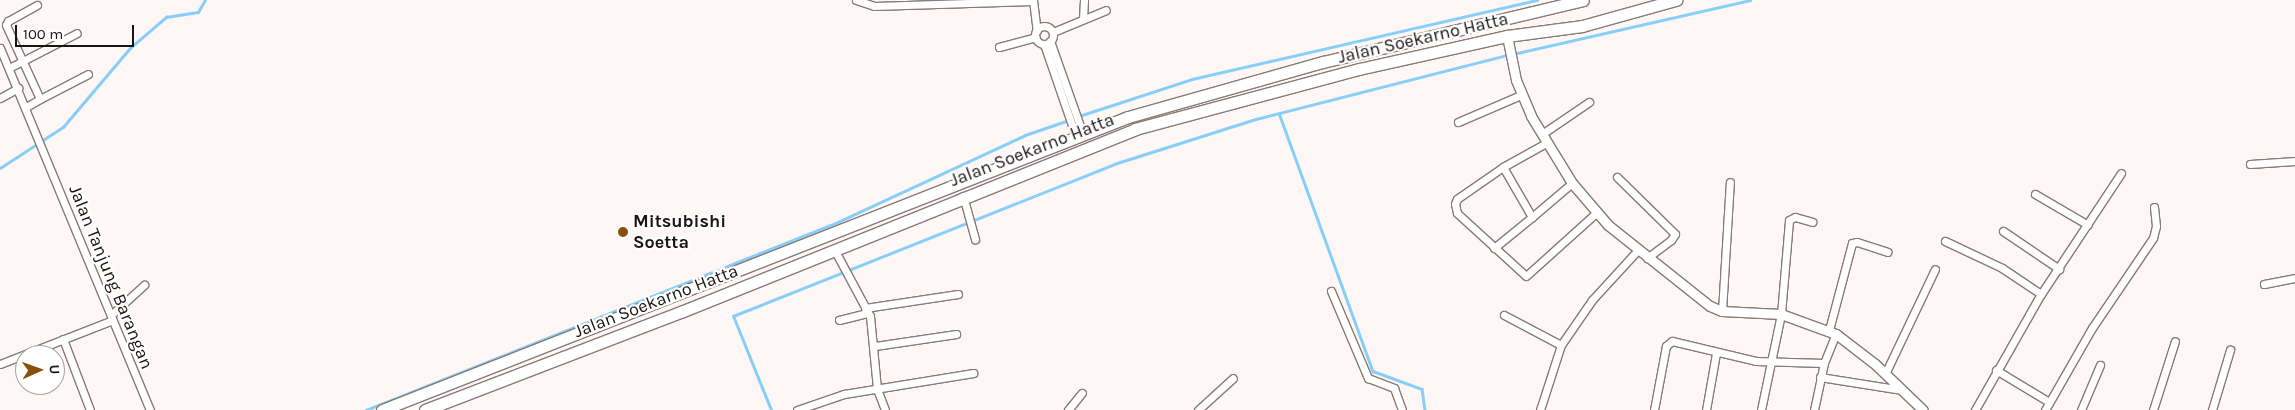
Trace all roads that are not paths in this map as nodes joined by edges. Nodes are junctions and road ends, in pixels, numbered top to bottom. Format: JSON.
{"nodes":[{"id":1,"x":856,"y":0,"type":"edge"},
{"id":2,"x":1084,"y":0,"type":"edge"},
{"id":3,"x":1583,"y":0,"type":"edge"},
{"id":4,"x":1676,"y":0,"type":"edge"},
{"id":5,"x":995,"y":1,"type":"edge"},
{"id":6,"x":1033,"y":1,"type":"edge"},
{"id":7,"x":899,"y":2,"type":"edge"},
{"id":8,"x":945,"y":2,"type":"edge"},
{"id":9,"x":37,"y":5,"type":"dead end"},
{"id":10,"x":1106,"y":10,"type":"dead end"},
{"id":11,"x":1083,"y":19,"type":"junction"},
{"id":12,"x":76,"y":32,"type":"dead end"},
{"id":13,"x":1053,"y":32,"type":"junction"},
{"id":14,"x":1037,"y":34,"type":"junction"},
{"id":15,"x":1508,"y":41,"type":"junction"},
{"id":16,"x":1047,"y":42,"type":"junction"},
{"id":17,"x":998,"y":47,"type":"dead end"},
{"id":18,"x":0,"y":48,"type":"edge"},
{"id":19,"x":22,"y":61,"type":"junction"},
{"id":20,"x":9,"y":68,"type":"junction"},
{"id":21,"x":88,"y":74,"type":"dead end"},
{"id":22,"x":18,"y":88,"type":"junction"},
{"id":23,"x":1208,"y":93,"type":"junction"},
{"id":24,"x":1521,"y":95,"type":"junction"},
{"id":25,"x":0,"y":98,"type":"edge"},
{"id":26,"x":40,"y":99,"type":"junction"},
{"id":27,"x":1589,"y":102,"type":"dead end"},
{"id":28,"x":26,"y":107,"type":"junction"},
{"id":29,"x":1212,"y":107,"type":"junction"},
{"id":30,"x":1458,"y":122,"type":"dead end"},
{"id":31,"x":1078,"y":131,"type":"junction"},
{"id":32,"x":1542,"y":134,"type":"junction"},
{"id":33,"x":1546,"y":143,"type":"junction"},
{"id":34,"x":2295,"y":161,"type":"edge"},
{"id":35,"x":2250,"y":164,"type":"dead end"},
{"id":36,"x":1503,"y":167,"type":"junction"},
{"id":37,"x":2121,"y":173,"type":"dead end"},
{"id":38,"x":1617,"y":178,"type":"dead end"},
{"id":39,"x":1730,"y":182,"type":"dead end"},
{"id":40,"x":1572,"y":183,"type":"junction"},
{"id":41,"x":2035,"y":194,"type":"dead end"},
{"id":42,"x":963,"y":196,"type":"junction"},
{"id":43,"x":2154,"y":207,"type":"dead end"},
{"id":44,"x":1596,"y":213,"type":"junction"},
{"id":45,"x":1532,"y":217,"type":"junction"},
{"id":46,"x":1812,"y":222,"type":"dead end"},
{"id":47,"x":2088,"y":225,"type":"junction"},
{"id":48,"x":2003,"y":231,"type":"dead end"},
{"id":49,"x":975,"y":239,"type":"dead end"},
{"id":50,"x":1945,"y":241,"type":"dead end"},
{"id":51,"x":834,"y":248,"type":"junction"},
{"id":52,"x":1494,"y":248,"type":"junction"},
{"id":53,"x":1637,"y":251,"type":"junction"},
{"id":54,"x":1887,"y":252,"type":"dead end"},
{"id":55,"x":1647,"y":258,"type":"junction"},
{"id":56,"x":1935,"y":269,"type":"dead end"},
{"id":57,"x":2059,"y":269,"type":"junction"},
{"id":58,"x":2295,"y":278,"type":"edge"},
{"id":59,"x":2264,"y":284,"type":"dead end"},
{"id":60,"x":144,"y":285,"type":"dead end"},
{"id":61,"x":1331,"y":291,"type":"dead end"},
{"id":62,"x":958,"y":294,"type":"dead end"},
{"id":63,"x":2041,"y":294,"type":"junction"},
{"id":64,"x":867,"y":310,"type":"junction"},
{"id":65,"x":1722,"y":311,"type":"junction"},
{"id":66,"x":1782,"y":314,"type":"junction"},
{"id":67,"x":1504,"y":315,"type":"dead end"},
{"id":68,"x":112,"y":317,"type":"junction"},
{"id":69,"x":839,"y":320,"type":"dead end"},
{"id":70,"x":1832,"y":332,"type":"junction"},
{"id":71,"x":956,"y":334,"type":"dead end"},
{"id":72,"x":63,"y":339,"type":"junction"},
{"id":73,"x":2175,"y":341,"type":"dead end"},
{"id":74,"x":1561,"y":345,"type":"junction"},
{"id":75,"x":875,"y":346,"type":"junction"},
{"id":76,"x":2230,"y":350,"type":"dead end"},
{"id":77,"x":1716,"y":353,"type":"junction"},
{"id":78,"x":1771,"y":363,"type":"junction"},
{"id":79,"x":0,"y":364,"type":"edge"},
{"id":80,"x":1824,"y":364,"type":"junction"},
{"id":81,"x":2100,"y":365,"type":"dead end"},
{"id":82,"x":1996,"y":370,"type":"junction"},
{"id":83,"x":973,"y":373,"type":"dead end"},
{"id":84,"x":1885,"y":374,"type":"junction"},
{"id":85,"x":1820,"y":376,"type":"junction"},
{"id":86,"x":1233,"y":378,"type":"dead end"},
{"id":87,"x":877,"y":389,"type":"junction"},
{"id":88,"x":1902,"y":390,"type":"junction"},
{"id":89,"x":1082,"y":393,"type":"dead end"},
{"id":90,"x":2049,"y":402,"type":"junction"},
{"id":91,"x":90,"y":410,"type":"edge"},
{"id":92,"x":150,"y":410,"type":"edge"},
{"id":93,"x":382,"y":410,"type":"edge"},
{"id":94,"x":425,"y":410,"type":"edge"},
{"id":95,"x":797,"y":410,"type":"edge"},
{"id":96,"x":885,"y":410,"type":"edge"},
{"id":97,"x":1068,"y":410,"type":"edge"},
{"id":98,"x":1198,"y":410,"type":"edge"},
{"id":99,"x":1402,"y":410,"type":"edge"},
{"id":100,"x":1540,"y":410,"type":"edge"},
{"id":101,"x":1654,"y":410,"type":"edge"},
{"id":102,"x":1706,"y":410,"type":"edge"},
{"id":103,"x":1761,"y":410,"type":"edge"},
{"id":104,"x":1814,"y":410,"type":"edge"},
{"id":105,"x":1923,"y":410,"type":"edge"},
{"id":106,"x":1975,"y":410,"type":"edge"},
{"id":107,"x":2045,"y":410,"type":"edge"},
{"id":108,"x":2081,"y":410,"type":"edge"},
{"id":109,"x":2153,"y":410,"type":"edge"},
{"id":110,"x":2212,"y":410,"type":"edge"}],
"edges":[{"from":1,"to":7,"type":"street"},
{"from":2,"to":11,"type":"street"},
{"from":3,"to":23,"type":"highway","name":"Jalan Soekarno Hatta"},
{"from":4,"to":15,"type":"highway","name":"Jalan Soekarno Hatta"},
{"from":5,"to":6,"type":"street"},
{"from":5,"to":8,"type":"street"},
{"from":6,"to":14,"type":"street"},
{"from":7,"to":8,"type":"street"},
{"from":9,"to":19,"type":"street"},
{"from":10,"to":11,"type":"street"},
{"from":11,"to":13,"type":"street"},
{"from":12,"to":19,"type":"street"},
{"from":13,"to":14,"type":"street"},
{"from":13,"to":16,"type":"street"},
{"from":14,"to":16,"type":"street"},
{"from":14,"to":17,"type":"street"},
{"from":15,"to":24,"type":"street"},
{"from":15,"to":29,"type":"highway","name":"Jalan Soekarno Hatta"},
{"from":16,"to":31,"type":"street"},
{"from":16,"to":31,"type":"street"},
{"from":18,"to":20,"type":"street","name":"Jalan Tanjung Barangan"},
{"from":19,"to":20,"type":"street"},
{"from":19,"to":26,"type":"street"},
{"from":20,"to":22,"type":"street","name":"Jalan Tanjung Barangan"},
{"from":21,"to":26,"type":"street"},
{"from":22,"to":25,"type":"street"},
{"from":22,"to":28,"type":"street","name":"Jalan Tanjung Barangan"},
{"from":23,"to":29,"type":"highway"},
{"from":23,"to":31,"type":"highway","name":"Jalan Soekarno Hatta"},
{"from":24,"to":30,"type":"street"},
{"from":24,"to":32,"type":"street"},
{"from":26,"to":28,"type":"street"},
{"from":27,"to":32,"type":"street"},
{"from":28,"to":68,"type":"street","name":"Jalan Tanjung Barangan"},
{"from":29,"to":42,"type":"highway","name":"Jalan Soekarno Hatta"},
{"from":31,"to":93,"type":"highway","name":"Jalan Soekarno Hatta"},
{"from":32,"to":33,"type":"street"},
{"from":33,"to":36,"type":"street"},
{"from":33,"to":40,"type":"street"},
{"from":34,"to":35,"type":"street"},
{"from":36,"to":45,"type":"street"},
{"from":36,"to":52,"type":"street"},
{"from":37,"to":47,"type":"street"},
{"from":38,"to":55,"type":"street"},
{"from":39,"to":65,"type":"street"},
{"from":40,"to":44,"type":"street"},
{"from":40,"to":45,"type":"street"},
{"from":41,"to":47,"type":"street"},
{"from":42,"to":49,"type":"street"},
{"from":42,"to":51,"type":"highway","name":"Jalan Soekarno Hatta"},
{"from":43,"to":90,"type":"street"},
{"from":44,"to":52,"type":"street"},
{"from":44,"to":53,"type":"street"},
{"from":45,"to":52,"type":"street"},
{"from":46,"to":66,"type":"street"},
{"from":47,"to":57,"type":"street"},
{"from":48,"to":57,"type":"street"},
{"from":50,"to":63,"type":"street"},
{"from":51,"to":64,"type":"street"},
{"from":51,"to":94,"type":"highway","name":"Jalan Soekarno Hatta"},
{"from":53,"to":55,"type":"street"},
{"from":53,"to":74,"type":"street"},
{"from":54,"to":70,"type":"street"},
{"from":55,"to":65,"type":"street"},
{"from":56,"to":84,"type":"street"},
{"from":57,"to":63,"type":"street"},
{"from":58,"to":59,"type":"street"},
{"from":60,"to":68,"type":"street"},
{"from":61,"to":99,"type":"street"},
{"from":62,"to":64,"type":"street"},
{"from":63,"to":82,"type":"street"},
{"from":64,"to":69,"type":"street"},
{"from":64,"to":75,"type":"street"},
{"from":65,"to":66,"type":"street"},
{"from":66,"to":70,"type":"street"},
{"from":66,"to":78,"type":"street"},
{"from":67,"to":74,"type":"street"},
{"from":68,"to":72,"type":"street"},
{"from":68,"to":92,"type":"street","name":"Jalan Tanjung Barangan"},
{"from":70,"to":80,"type":"street"},
{"from":70,"to":84,"type":"street"},
{"from":71,"to":75,"type":"street"},
{"from":72,"to":79,"type":"street"},
{"from":72,"to":91,"type":"street"},
{"from":73,"to":109,"type":"street"},
{"from":74,"to":100,"type":"street"},
{"from":75,"to":87,"type":"street"},
{"from":76,"to":110,"type":"street"},
{"from":77,"to":78,"type":"street"},
{"from":77,"to":101,"type":"street"},
{"from":77,"to":102,"type":"street"},
{"from":78,"to":80,"type":"street"},
{"from":78,"to":103,"type":"street"},
{"from":80,"to":85,"type":"street"},
{"from":81,"to":108,"type":"street"},
{"from":82,"to":90,"type":"street"},
{"from":82,"to":106,"type":"street"},
{"from":83,"to":87,"type":"street"},
{"from":84,"to":88,"type":"street"},
{"from":85,"to":88,"type":"street"},
{"from":85,"to":104,"type":"street"},
{"from":86,"to":98,"type":"street"},
{"from":87,"to":95,"type":"street"},
{"from":87,"to":96,"type":"street"},
{"from":88,"to":105,"type":"street"},
{"from":89,"to":97,"type":"street"},
{"from":90,"to":107,"type":"street"}]}
